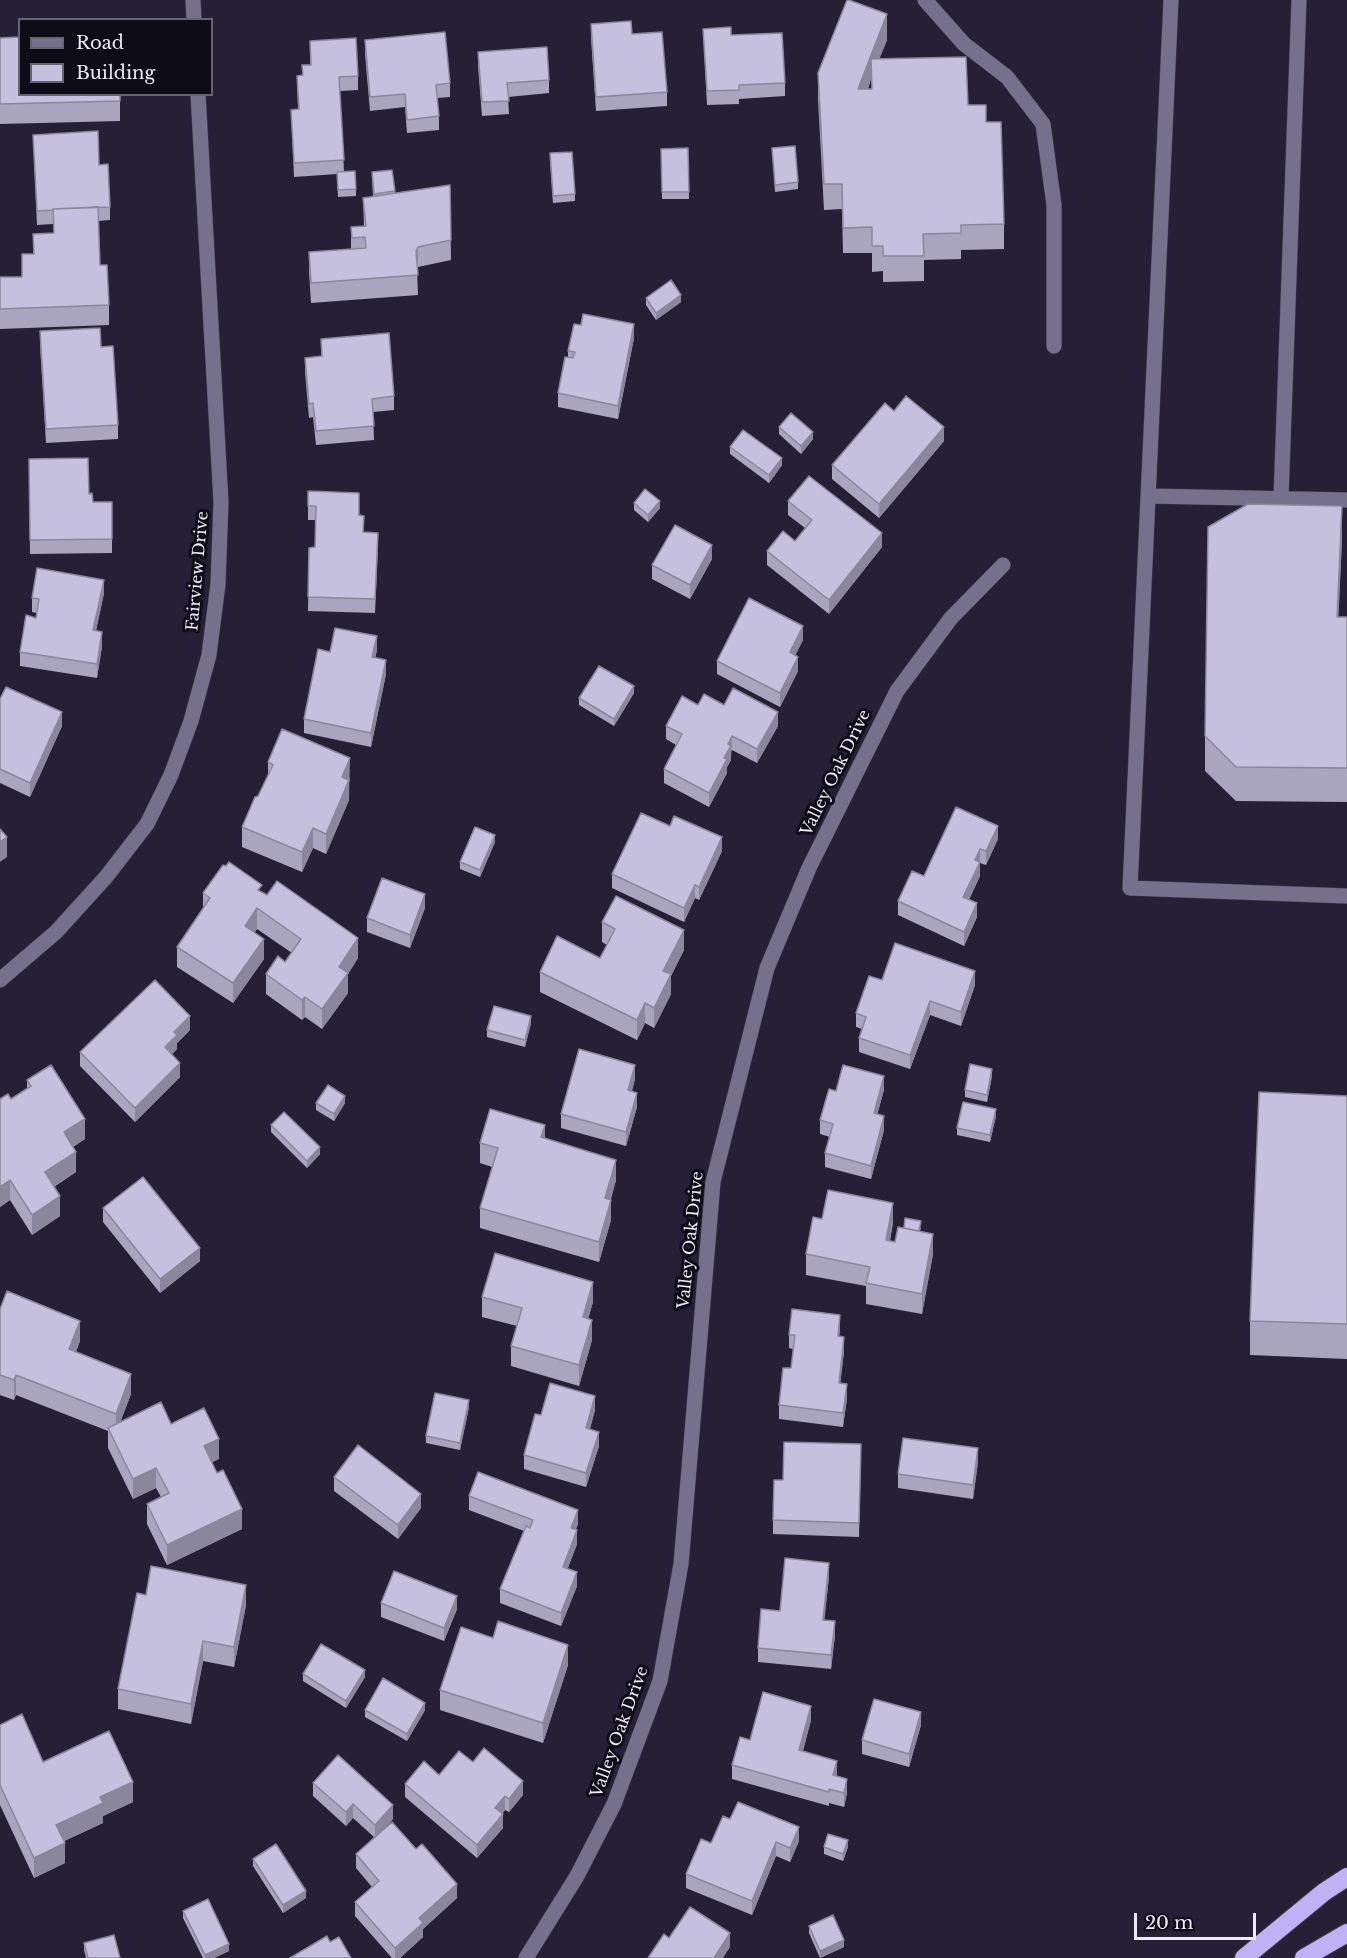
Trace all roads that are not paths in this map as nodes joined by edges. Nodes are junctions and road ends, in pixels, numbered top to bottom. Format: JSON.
{"nodes":[{"id":1,"x":193,"y":0,"type":"edge"},
{"id":2,"x":925,"y":0,"type":"edge"},
{"id":3,"x":1171,"y":0,"type":"edge"},
{"id":4,"x":1299,"y":0,"type":"edge"},
{"id":5,"x":194,"y":18,"type":"edge"},
{"id":6,"x":198,"y":96,"type":"edge"},
{"id":7,"x":1054,"y":346,"type":"dead end"},
{"id":8,"x":1148,"y":496,"type":"junction"},
{"id":9,"x":1281,"y":498,"type":"junction"},
{"id":10,"x":1347,"y":500,"type":"edge"},
{"id":11,"x":1003,"y":565,"type":"dead end"},
{"id":12,"x":1347,"y":896,"type":"edge"},
{"id":13,"x":0,"y":980,"type":"edge"},
{"id":14,"x":1347,"y":1877,"type":"edge"},
{"id":15,"x":1347,"y":1933,"type":"edge"},
{"id":16,"x":526,"y":1958,"type":"edge"},
{"id":17,"x":1244,"y":1958,"type":"edge"},
{"id":18,"x":1304,"y":1958,"type":"edge"}],
"edges":[{"from":1,"to":5,"type":"street"},
{"from":2,"to":7,"type":"street"},
{"from":3,"to":8,"type":"street"},
{"from":4,"to":9,"type":"street"},
{"from":6,"to":13,"type":"street","name":"Fairview Drive"},
{"from":8,"to":9,"type":"street"},
{"from":8,"to":12,"type":"street"},
{"from":9,"to":10,"type":"street"},
{"from":11,"to":16,"type":"street","name":"Valley Oak Drive"},
{"from":14,"to":17,"type":"highway"},
{"from":15,"to":18,"type":"highway"}]}
